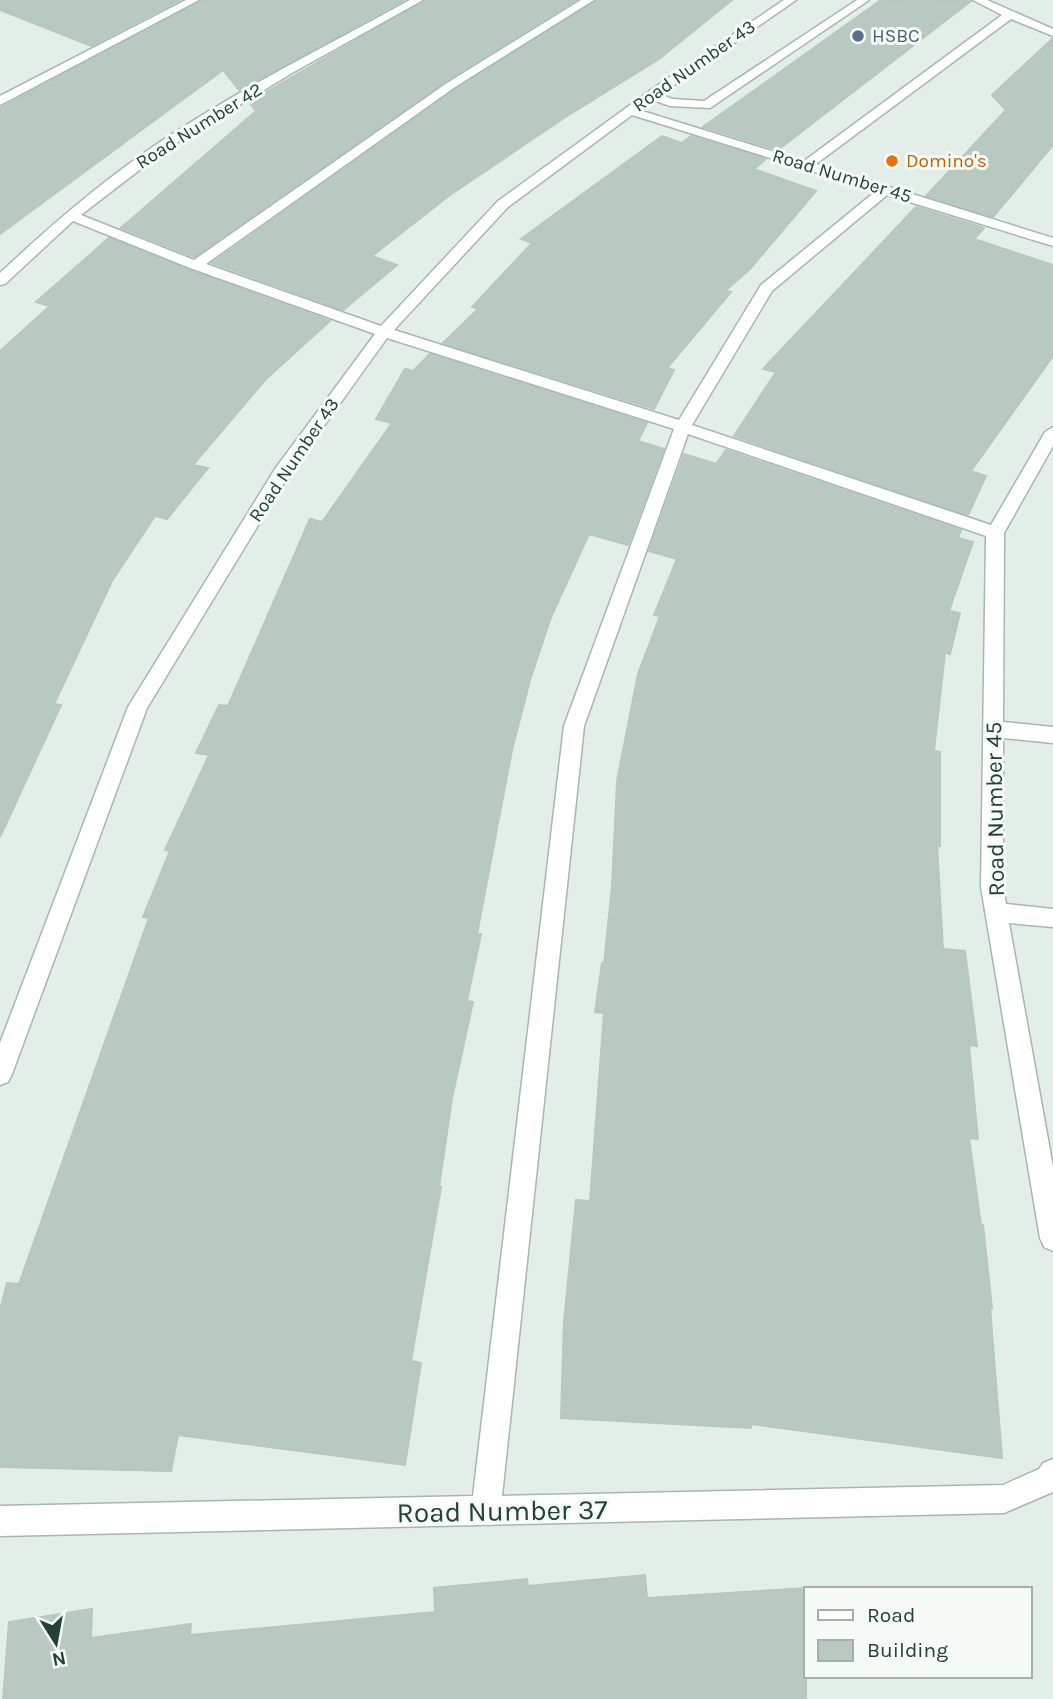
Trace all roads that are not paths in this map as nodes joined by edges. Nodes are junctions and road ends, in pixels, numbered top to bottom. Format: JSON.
{"nodes":[{"id":1,"x":194,"y":0,"type":"edge"},
{"id":2,"x":418,"y":0,"type":"edge"},
{"id":3,"x":589,"y":0,"type":"edge"},
{"id":4,"x":791,"y":0,"type":"edge"},
{"id":5,"x":864,"y":0,"type":"edge"},
{"id":6,"x":978,"y":0,"type":"edge"},
{"id":7,"x":1010,"y":14,"type":"junction"},
{"id":8,"x":1051,"y":31,"type":"edge"},
{"id":9,"x":652,"y":95,"type":"junction"},
{"id":10,"x":0,"y":101,"type":"edge"},
{"id":11,"x":630,"y":111,"type":"junction"},
{"id":12,"x":807,"y":165,"type":"junction"},
{"id":13,"x":885,"y":190,"type":"junction"},
{"id":14,"x":71,"y":216,"type":"junction"},
{"id":15,"x":1053,"y":242,"type":"edge"},
{"id":16,"x":195,"y":265,"type":"junction"},
{"id":17,"x":0,"y":281,"type":"edge"},
{"id":18,"x":384,"y":332,"type":"junction"},
{"id":19,"x":684,"y":427,"type":"junction"},
{"id":20,"x":1053,"y":432,"type":"edge"},
{"id":21,"x":995,"y":533,"type":"junction"},
{"id":22,"x":993,"y":729,"type":"junction"},
{"id":23,"x":1053,"y":734,"type":"edge"},
{"id":24,"x":997,"y":912,"type":"junction"},
{"id":25,"x":1053,"y":918,"type":"edge"},
{"id":26,"x":0,"y":1074,"type":"edge"},
{"id":27,"x":1053,"y":1238,"type":"edge"},
{"id":28,"x":1053,"y":1473,"type":"edge"},
{"id":29,"x":486,"y":1512,"type":"junction"},
{"id":30,"x":0,"y":1521,"type":"edge"}],
"edges":[{"from":1,"to":10,"type":"street"},
{"from":2,"to":14,"type":"street","name":"Road Number 42"},
{"from":3,"to":16,"type":"street"},
{"from":4,"to":9,"type":"street","name":"Road Number 43"},
{"from":5,"to":9,"type":"street"},
{"from":6,"to":7,"type":"street"},
{"from":7,"to":8,"type":"street"},
{"from":7,"to":12,"type":"street"},
{"from":9,"to":11,"type":"street","name":"Road Number 43"},
{"from":11,"to":12,"type":"street","name":"Road Number 45"},
{"from":11,"to":18,"type":"street","name":"Road Number 43"},
{"from":12,"to":13,"type":"street","name":"Road Number 45"},
{"from":13,"to":15,"type":"street","name":"Road Number 45"},
{"from":13,"to":19,"type":"street"},
{"from":14,"to":16,"type":"street"},
{"from":14,"to":17,"type":"street","name":"Road Number 42"},
{"from":16,"to":18,"type":"street"},
{"from":18,"to":19,"type":"street"},
{"from":18,"to":26,"type":"street","name":"Road Number 43"},
{"from":19,"to":21,"type":"street"},
{"from":19,"to":29,"type":"street"},
{"from":20,"to":21,"type":"street","name":"Road Number 45"},
{"from":21,"to":22,"type":"street","name":"Road Number 45"},
{"from":22,"to":23,"type":"street"},
{"from":22,"to":24,"type":"street","name":"Road Number 45"},
{"from":24,"to":25,"type":"street"},
{"from":24,"to":27,"type":"street","name":"Road Number 45"},
{"from":28,"to":29,"type":"street","name":"Road Number 37"},
{"from":29,"to":30,"type":"street","name":"Road Number 37"}]}
